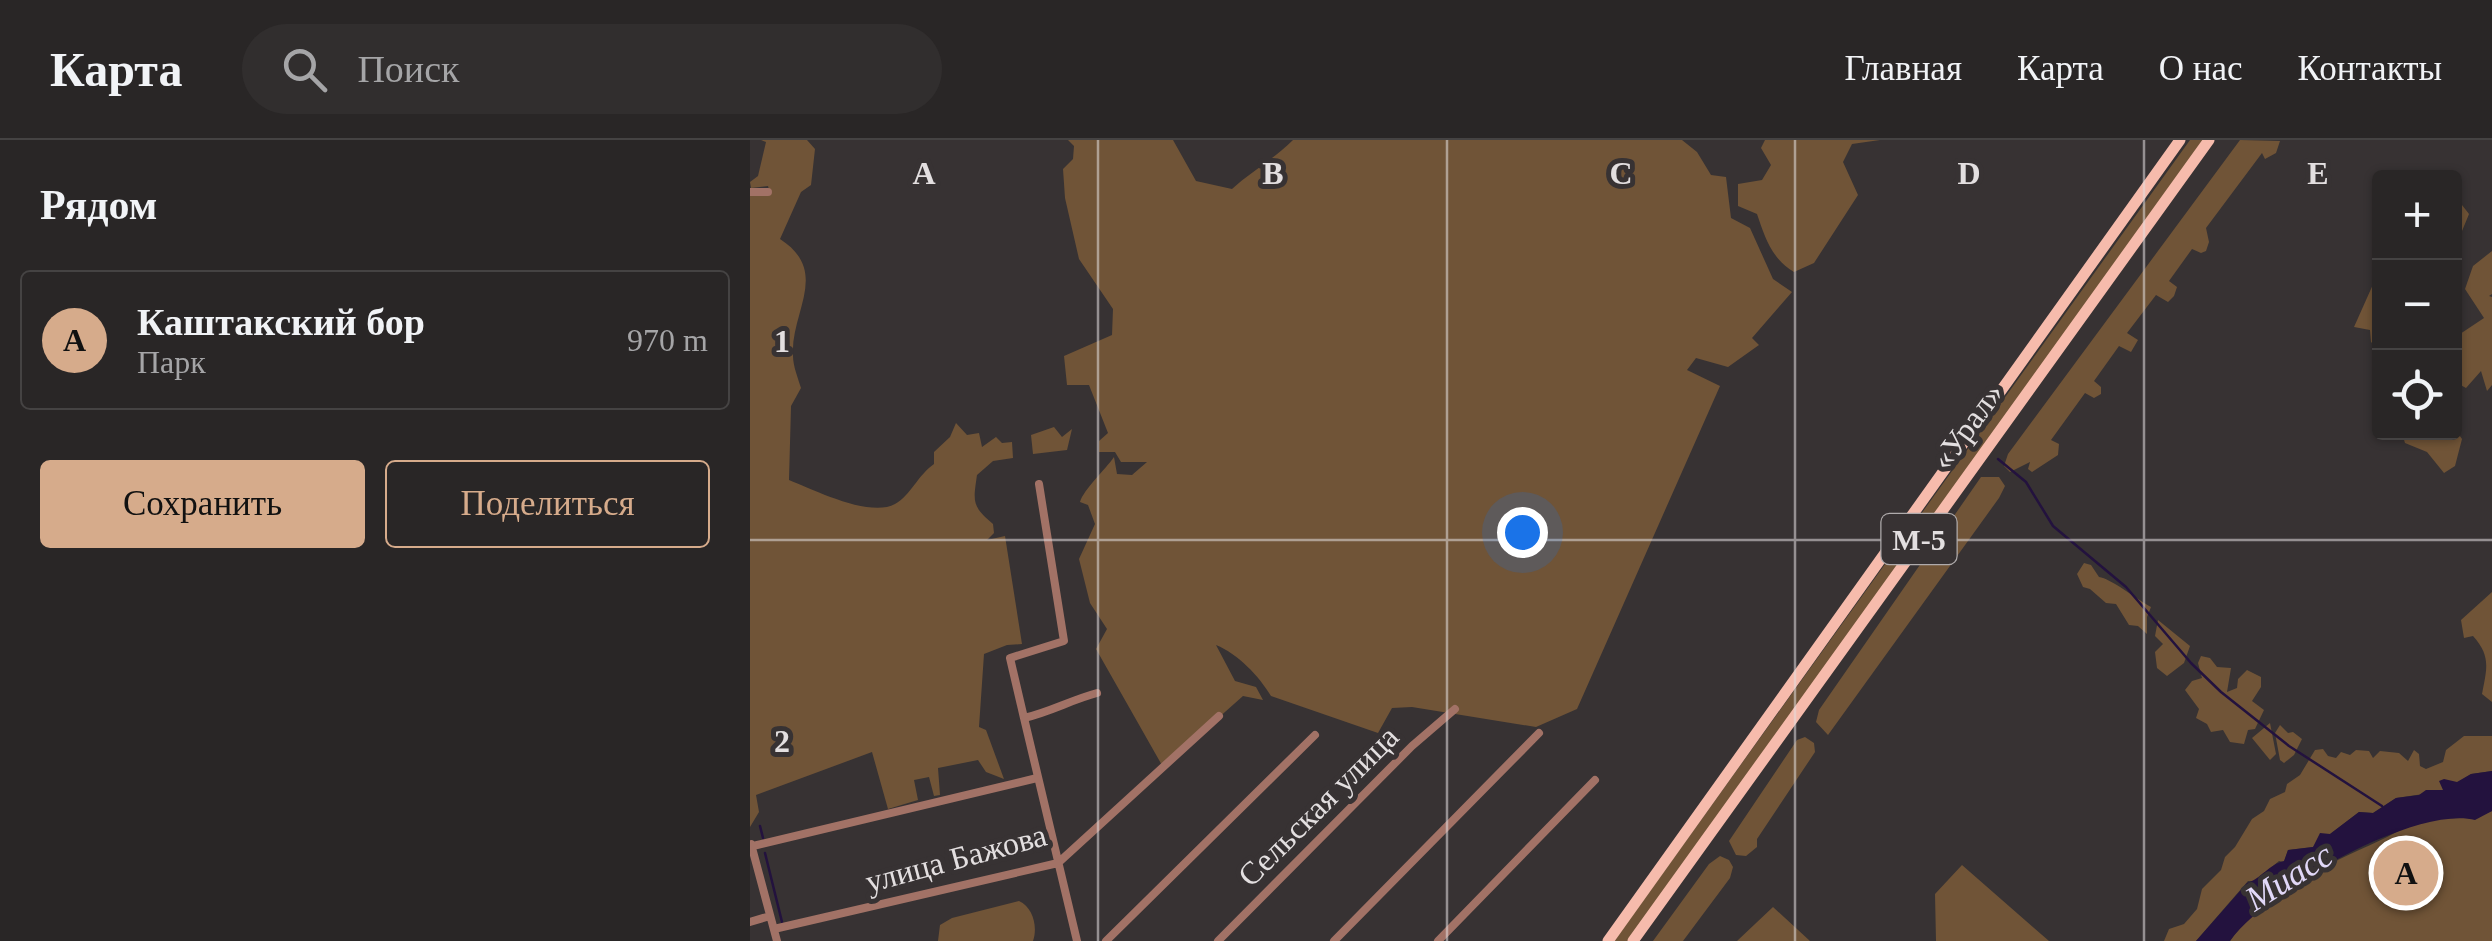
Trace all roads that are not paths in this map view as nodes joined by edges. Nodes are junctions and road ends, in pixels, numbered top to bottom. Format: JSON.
{"nodes":[{"id":1,"x":2180,"y":140,"type":"edge"},
{"id":2,"x":2209,"y":140,"type":"edge"},
{"id":3,"x":750,"y":192,"type":"edge"},
{"id":4,"x":768,"y":192,"type":"dead end"},
{"id":5,"x":1039,"y":484,"type":"dead end"},
{"id":6,"x":1098,"y":692,"type":"dead end"},
{"id":7,"x":1455,"y":708,"type":"dead end"},
{"id":8,"x":1218,"y":716,"type":"dead end"},
{"id":9,"x":1024,"y":718,"type":"junction"},
{"id":10,"x":1539,"y":734,"type":"dead end"},
{"id":11,"x":1314,"y":735,"type":"dead end"},
{"id":12,"x":1037,"y":778,"type":"junction"},
{"id":13,"x":1594,"y":780,"type":"dead end"},
{"id":14,"x":752,"y":845,"type":"edge"},
{"id":15,"x":1058,"y":863,"type":"junction"},
{"id":16,"x":770,"y":916,"type":"junction"},
{"id":17,"x":750,"y":922,"type":"edge"},
{"id":18,"x":774,"y":929,"type":"junction"},
{"id":19,"x":777,"y":941,"type":"edge"},
{"id":20,"x":1078,"y":941,"type":"edge"},
{"id":21,"x":1106,"y":941,"type":"edge"},
{"id":22,"x":1218,"y":941,"type":"edge"},
{"id":23,"x":1334,"y":941,"type":"edge"},
{"id":24,"x":1438,"y":941,"type":"edge"},
{"id":25,"x":1608,"y":941,"type":"edge"},
{"id":26,"x":1633,"y":941,"type":"edge"}],
"edges":[{"from":1,"to":25,"type":"main road","name":"«Урал»","number":"М-5"},
{"from":2,"to":26,"type":"main road","name":"«Урал»","number":"М-5"},
{"from":3,"to":4,"type":"street"},
{"from":5,"to":9,"type":"street"},
{"from":6,"to":9,"type":"street"},
{"from":7,"to":22,"type":"street","name":"Сельская улица"},
{"from":8,"to":15,"type":"street","name":"улица Бажова"},
{"from":9,"to":12,"type":"street"},
{"from":10,"to":23,"type":"street"},
{"from":11,"to":21,"type":"street"},
{"from":12,"to":14,"type":"street"},
{"from":12,"to":15,"type":"street"},
{"from":13,"to":24,"type":"street"},
{"from":14,"to":16,"type":"street"},
{"from":15,"to":18,"type":"street","name":"улица Бажова"},
{"from":15,"to":20,"type":"street"},
{"from":16,"to":17,"type":"street"},
{"from":16,"to":18,"type":"street"},
{"from":18,"to":19,"type":"street"}]}
